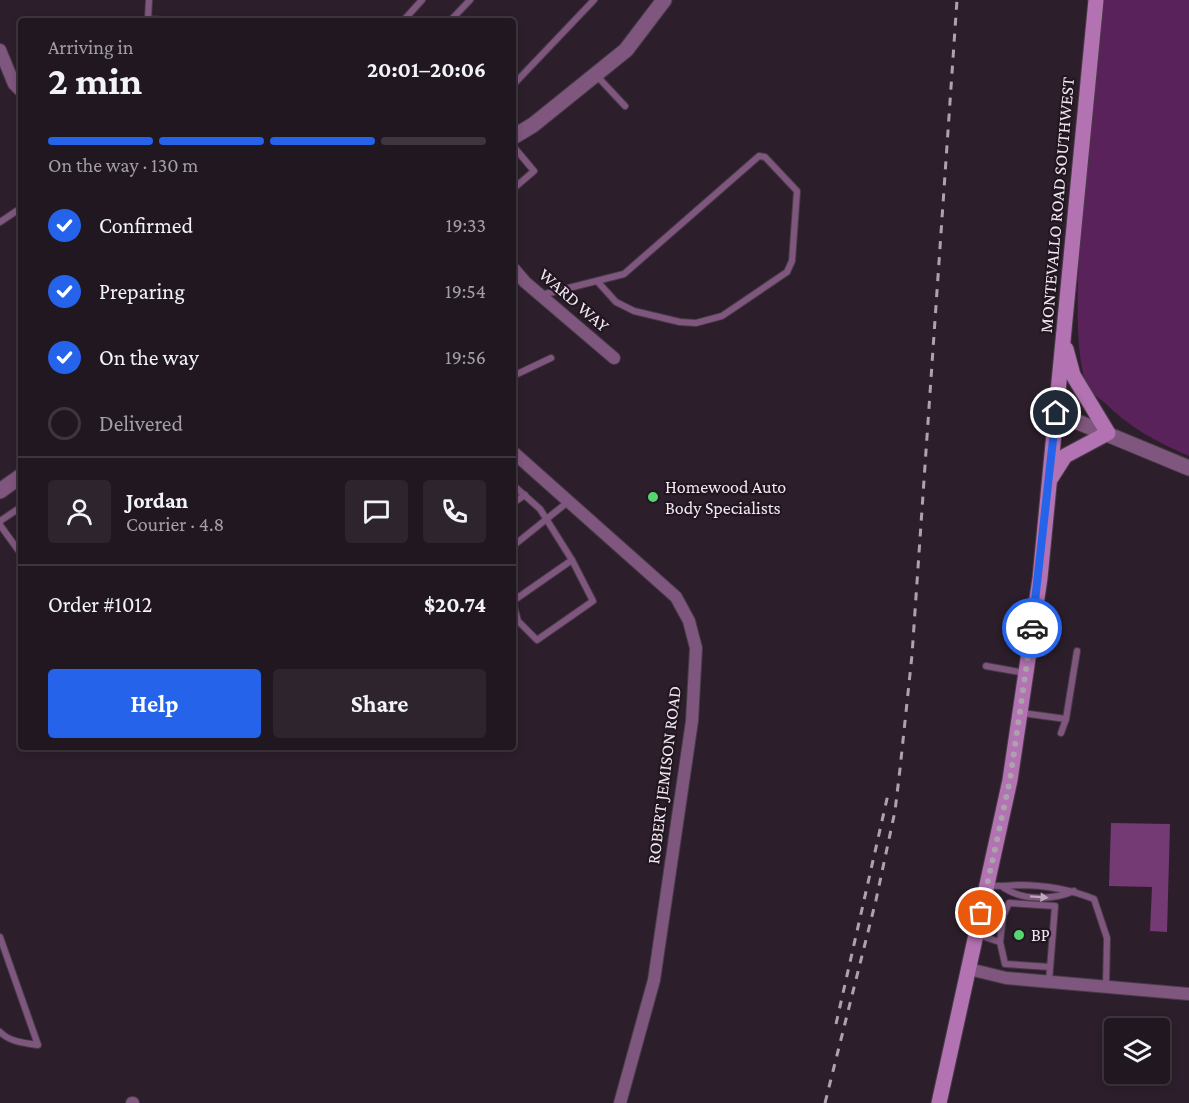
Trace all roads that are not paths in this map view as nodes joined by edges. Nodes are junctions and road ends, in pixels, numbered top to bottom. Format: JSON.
{"nodes":[{"id":1,"x":149,"y":0,"type":"edge"},
{"id":2,"x":422,"y":0,"type":"edge"},
{"id":3,"x":470,"y":0,"type":"edge"},
{"id":4,"x":594,"y":0,"type":"edge"},
{"id":5,"x":664,"y":0,"type":"edge"},
{"id":6,"x":1096,"y":0,"type":"edge"},
{"id":7,"x":148,"y":18,"type":"edge"},
{"id":8,"x":406,"y":18,"type":"edge"},
{"id":9,"x":453,"y":18,"type":"edge"},
{"id":10,"x":0,"y":50,"type":"edge"},
{"id":11,"x":596,"y":74,"type":"junction"},
{"id":12,"x":516,"y":82,"type":"edge"},
{"id":13,"x":18,"y":88,"type":"edge"},
{"id":14,"x":625,"y":106,"type":"dead end"},
{"id":15,"x":516,"y":135,"type":"edge"},
{"id":16,"x":516,"y":150,"type":"edge"},
{"id":17,"x":516,"y":186,"type":"edge"},
{"id":18,"x":18,"y":210,"type":"edge"},
{"id":19,"x":0,"y":222,"type":"edge"},
{"id":20,"x":516,"y":271,"type":"edge"},
{"id":21,"x":597,"y":281,"type":"junction"},
{"id":22,"x":540,"y":295,"type":"junction"},
{"id":23,"x":1064,"y":342,"type":"junction"},
{"id":24,"x":551,"y":358,"type":"dead end"},
{"id":25,"x":614,"y":358,"type":"dead end"},
{"id":26,"x":516,"y":375,"type":"edge"},
{"id":27,"x":1056,"y":413,"type":"junction"},
{"id":28,"x":1107,"y":433,"type":"junction"},
{"id":29,"x":516,"y":455,"type":"edge"},
{"id":30,"x":1189,"y":468,"type":"edge"},
{"id":31,"x":18,"y":478,"type":"edge"},
{"id":32,"x":1050,"y":480,"type":"junction"},
{"id":33,"x":516,"y":488,"type":"edge"},
{"id":34,"x":0,"y":491,"type":"edge"},
{"id":35,"x":525,"y":495,"type":"junction"},
{"id":36,"x":516,"y":501,"type":"edge"},
{"id":37,"x":569,"y":501,"type":"junction"},
{"id":38,"x":18,"y":509,"type":"edge"},
{"id":39,"x":546,"y":520,"type":"junction"},
{"id":40,"x":0,"y":523,"type":"edge"},
{"id":41,"x":516,"y":544,"type":"edge"},
{"id":42,"x":18,"y":550,"type":"edge"},
{"id":43,"x":572,"y":560,"type":"junction"},
{"id":44,"x":516,"y":600,"type":"edge"},
{"id":45,"x":516,"y":613,"type":"edge"},
{"id":46,"x":1077,"y":651,"type":"dead end"},
{"id":47,"x":986,"y":666,"type":"dead end"},
{"id":48,"x":1026,"y":673,"type":"junction"},
{"id":49,"x":1020,"y":712,"type":"junction"},
{"id":50,"x":1066,"y":719,"type":"junction"},
{"id":51,"x":1061,"y":733,"type":"dead end"},
{"id":52,"x":987,"y":884,"type":"junction"},
{"id":53,"x":1004,"y":887,"type":"junction"},
{"id":54,"x":1075,"y":891,"type":"junction"},
{"id":55,"x":981,"y":913,"type":"junction"},
{"id":56,"x":1003,"y":916,"type":"junction"},
{"id":57,"x":976,"y":935,"type":"junction"},
{"id":58,"x":0,"y":937,"type":"edge"},
{"id":59,"x":1000,"y":942,"type":"junction"},
{"id":60,"x":1012,"y":964,"type":"junction"},
{"id":61,"x":1050,"y":967,"type":"junction"},
{"id":62,"x":969,"y":969,"type":"junction"},
{"id":63,"x":1012,"y":979,"type":"junction"},
{"id":64,"x":1049,"y":982,"type":"junction"},
{"id":65,"x":1106,"y":987,"type":"junction"},
{"id":66,"x":1189,"y":994,"type":"edge"},
{"id":67,"x":0,"y":1032,"type":"edge"},
{"id":68,"x":620,"y":1103,"type":"edge"},
{"id":69,"x":939,"y":1103,"type":"edge"}],
"edges":[{"from":1,"to":7,"type":"lane"},
{"from":2,"to":8,"type":"lane"},
{"from":3,"to":9,"type":"lane"},
{"from":4,"to":12,"type":"lane"},
{"from":5,"to":11,"type":"street"},
{"from":6,"to":23,"type":"main road","name":"MONTEVALLO ROAD SOUTHWEST"},
{"from":10,"to":13,"type":"street"},
{"from":11,"to":14,"type":"lane"},
{"from":11,"to":15,"type":"street"},
{"from":16,"to":17,"type":"lane"},
{"from":18,"to":19,"type":"lane"},
{"from":20,"to":22,"type":"street","name":"WARD WAY"},
{"from":21,"to":21,"type":"lane"},
{"from":21,"to":22,"type":"lane"},
{"from":22,"to":25,"type":"street","name":"WARD WAY"},
{"from":23,"to":27,"type":"main road","name":"MONTEVALLO ROAD SOUTHWEST"},
{"from":23,"to":28,"type":"main road"},
{"from":24,"to":26,"type":"lane"},
{"from":27,"to":28,"type":"street"},
{"from":27,"to":32,"type":"main road","name":"MONTEVALLO ROAD SOUTHWEST"},
{"from":28,"to":30,"type":"street"},
{"from":28,"to":32,"type":"main road"},
{"from":29,"to":37,"type":"street","name":"ROBERT JEMISON ROAD"},
{"from":31,"to":34,"type":"street"},
{"from":32,"to":48,"type":"main road","name":"MONTEVALLO ROAD SOUTHWEST"},
{"from":33,"to":35,"type":"lane"},
{"from":35,"to":36,"type":"lane"},
{"from":35,"to":39,"type":"lane"},
{"from":37,"to":39,"type":"lane"},
{"from":37,"to":68,"type":"street","name":"ROBERT JEMISON ROAD"},
{"from":38,"to":40,"type":"lane"},
{"from":39,"to":41,"type":"lane"},
{"from":39,"to":43,"type":"lane"},
{"from":40,"to":42,"type":"lane"},
{"from":43,"to":44,"type":"lane"},
{"from":43,"to":45,"type":"lane"},
{"from":46,"to":50,"type":"lane"},
{"from":47,"to":48,"type":"lane"},
{"from":48,"to":49,"type":"main road"},
{"from":49,"to":50,"type":"lane"},
{"from":49,"to":52,"type":"main road"},
{"from":50,"to":51,"type":"lane"},
{"from":52,"to":53,"type":"lane"},
{"from":52,"to":55,"type":"main road"},
{"from":53,"to":54,"type":"lane"},
{"from":53,"to":54,"type":"lane","one_way":true},
{"from":54,"to":65,"type":"lane"},
{"from":55,"to":56,"type":"lane"},
{"from":55,"to":57,"type":"main road"},
{"from":56,"to":59,"type":"lane"},
{"from":56,"to":61,"type":"lane"},
{"from":57,"to":59,"type":"lane"},
{"from":57,"to":62,"type":"main road"},
{"from":58,"to":67,"type":"lane"},
{"from":59,"to":60,"type":"lane"},
{"from":60,"to":61,"type":"lane"},
{"from":60,"to":63,"type":"lane"},
{"from":61,"to":64,"type":"lane"},
{"from":62,"to":63,"type":"street"},
{"from":62,"to":69,"type":"main road"},
{"from":63,"to":64,"type":"street"},
{"from":64,"to":65,"type":"street"},
{"from":65,"to":66,"type":"street"}]}
